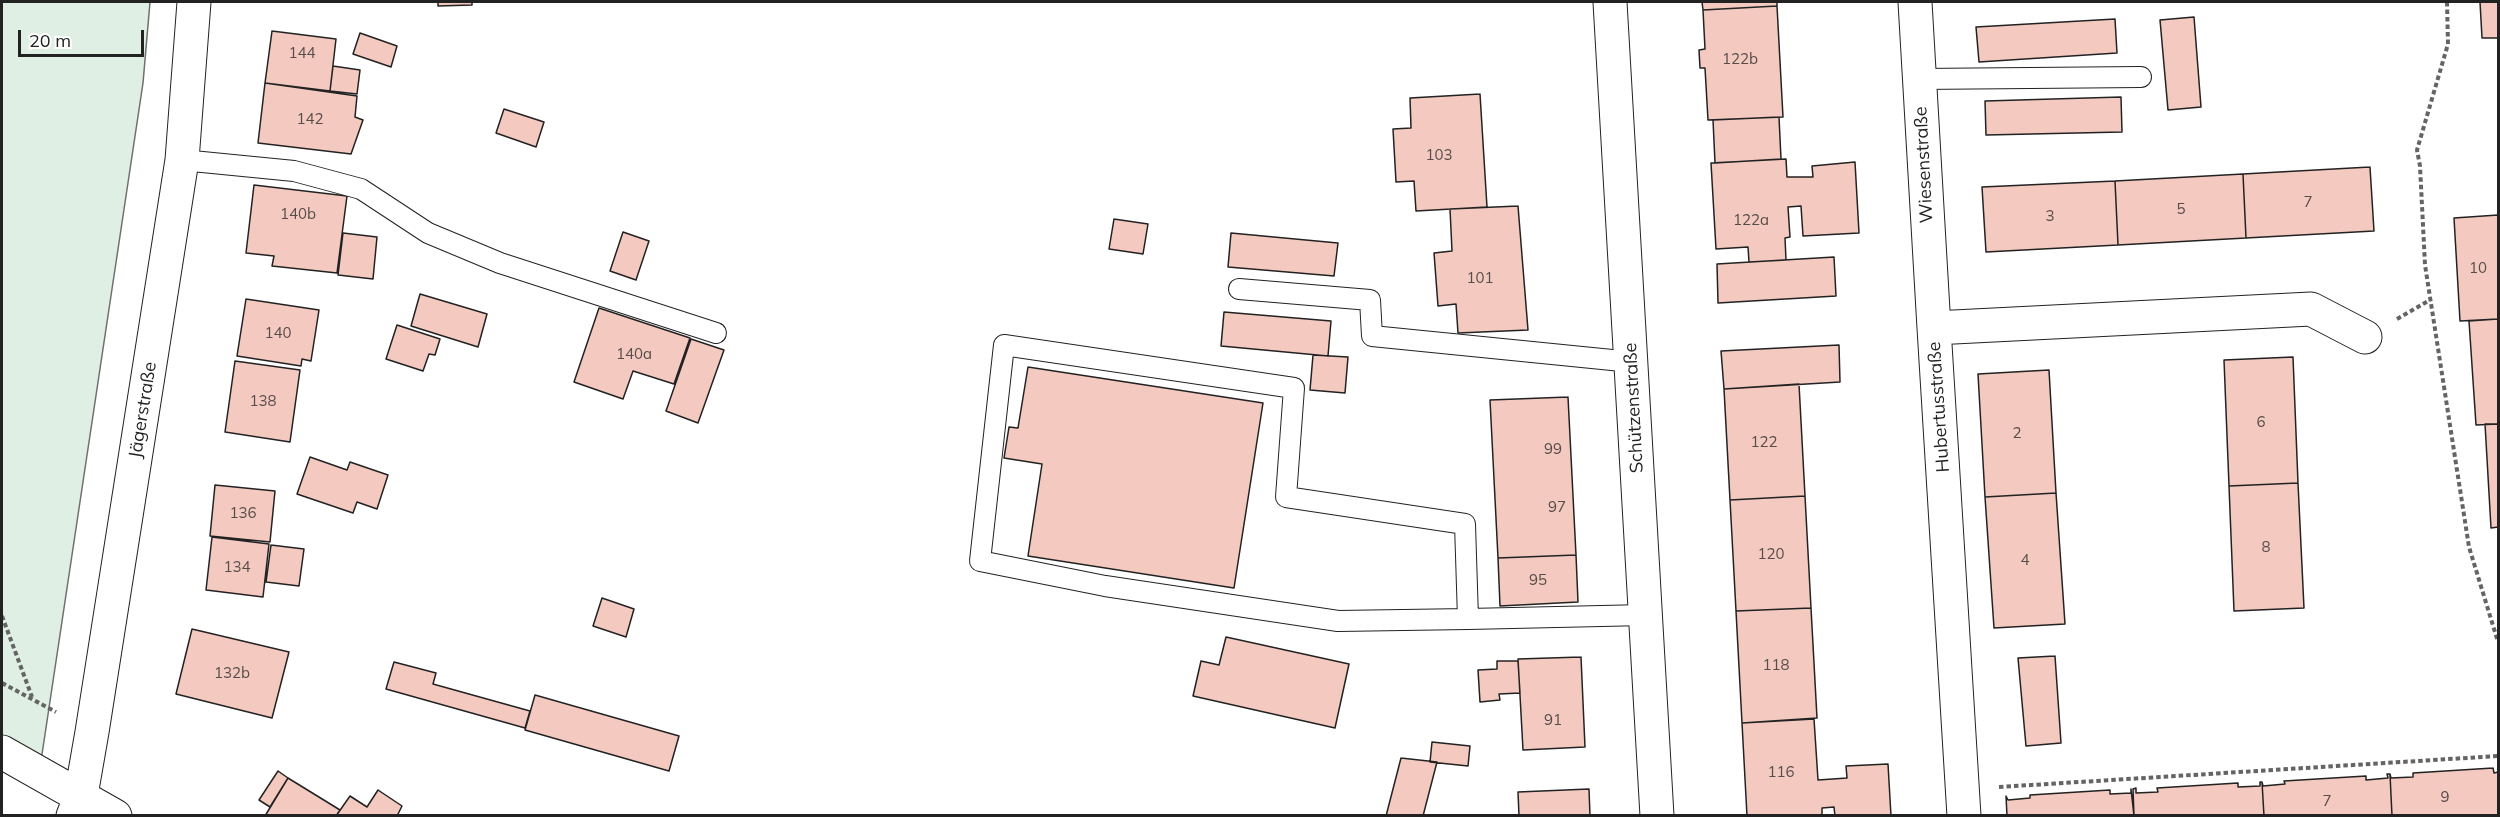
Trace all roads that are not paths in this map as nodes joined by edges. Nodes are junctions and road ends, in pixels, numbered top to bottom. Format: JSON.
{"nodes":[{"id":1,"x":194,"y":2,"type":"edge"},
{"id":2,"x":1610,"y":2,"type":"edge"},
{"id":3,"x":1915,"y":2,"type":"edge"},
{"id":4,"x":2140,"y":77,"type":"dead end"},
{"id":5,"x":1919,"y":80,"type":"junction"},
{"id":6,"x":182,"y":160,"type":"junction"},
{"id":7,"x":1239,"y":289,"type":"dead end"},
{"id":8,"x":1934,"y":328,"type":"junction"},
{"id":9,"x":716,"y":333,"type":"dead end"},
{"id":10,"x":2365,"y":338,"type":"dead end"},
{"id":11,"x":1632,"y":362,"type":"junction"},
{"id":12,"x":1646,"y":615,"type":"junction"},
{"id":13,"x":1468,"y":619,"type":"junction"},
{"id":14,"x":2,"y":752,"type":"edge"},
{"id":15,"x":1964,"y":802,"type":"edge"},
{"id":16,"x":77,"y":805,"type":"edge"},
{"id":17,"x":115,"y":816,"type":"edge"},
{"id":18,"x":1657,"y":816,"type":"edge"}],
"edges":[{"from":1,"to":6,"type":"street","name":"Jägerstraße"},
{"from":2,"to":11,"type":"street","name":"Schützenstraße"},
{"from":3,"to":5,"type":"street","name":"Wiesenstraße"},
{"from":4,"to":5,"type":"lane"},
{"from":5,"to":8,"type":"street","name":"Wiesenstraße"},
{"from":6,"to":9,"type":"lane"},
{"from":6,"to":16,"type":"street","name":"Jägerstraße"},
{"from":7,"to":11,"type":"lane"},
{"from":8,"to":10,"type":"street","name":"Hubertusstraße"},
{"from":8,"to":15,"type":"street","name":"Hubertusstraße"},
{"from":11,"to":12,"type":"street","name":"Schützenstraße"},
{"from":12,"to":13,"type":"lane"},
{"from":12,"to":18,"type":"street","name":"Schützenstraße"},
{"from":13,"to":13,"type":"lane"},
{"from":14,"to":16,"type":"street"},
{"from":16,"to":17,"type":"street"}]}
